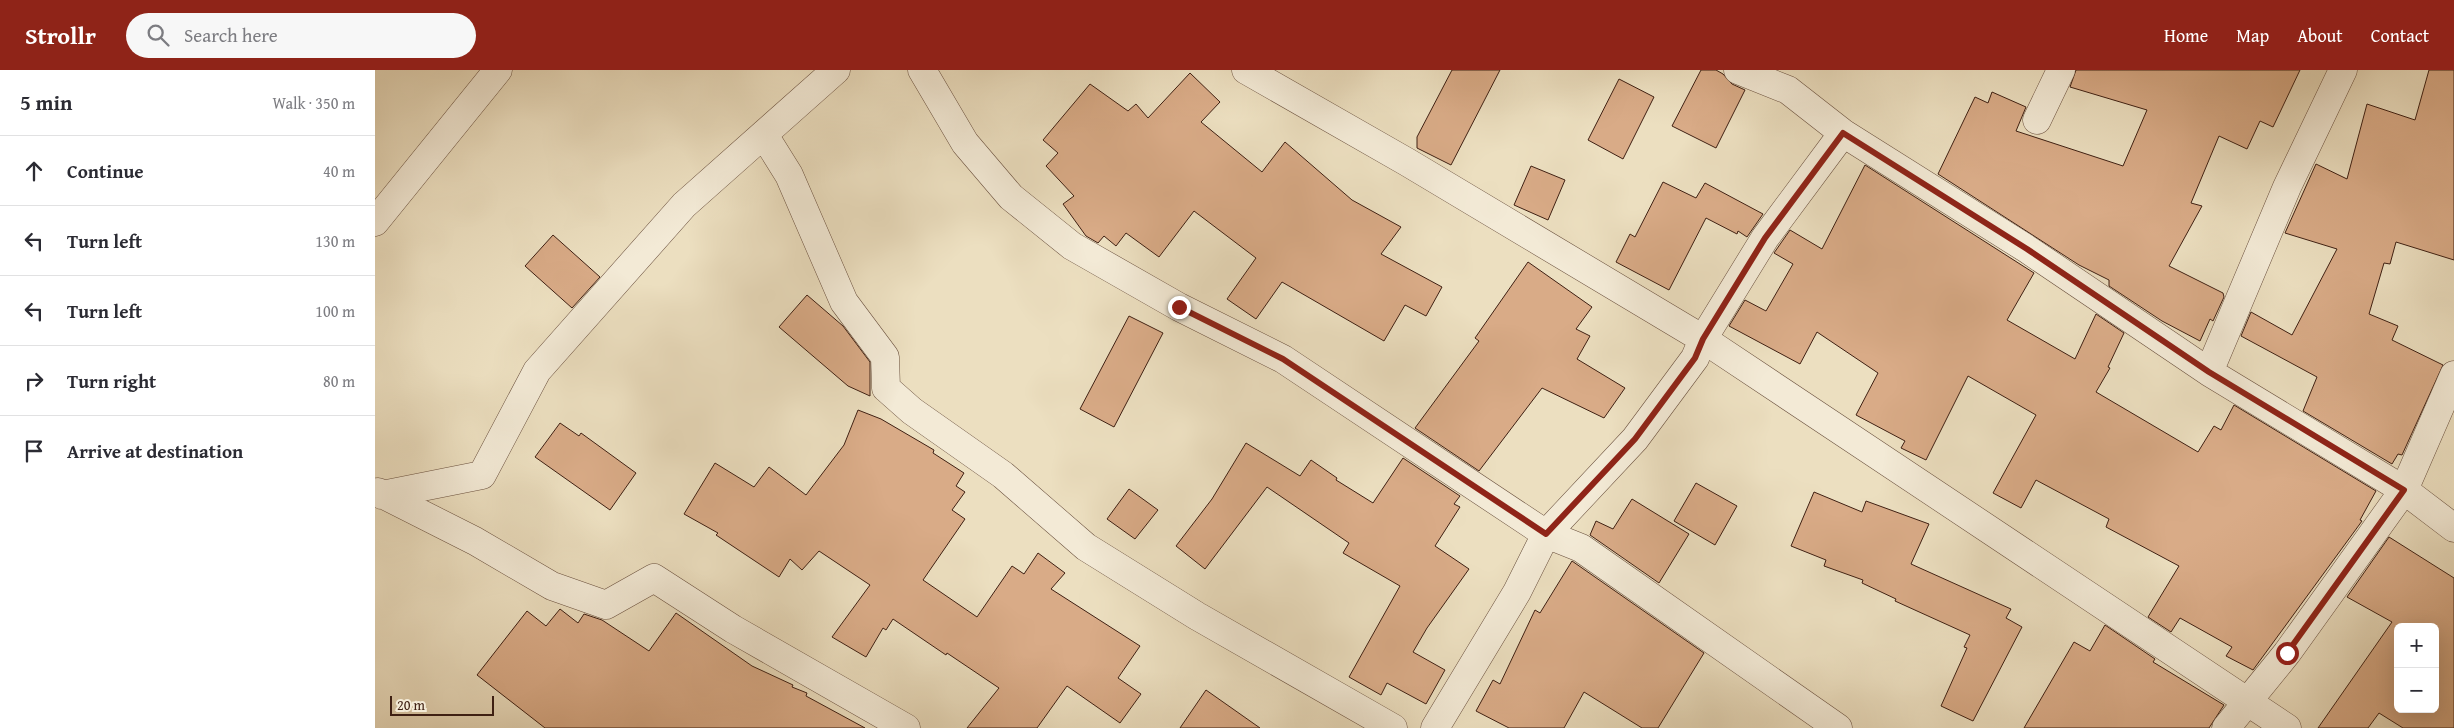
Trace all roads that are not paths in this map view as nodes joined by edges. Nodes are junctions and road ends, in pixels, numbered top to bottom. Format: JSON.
{"nodes":[{"id":1,"x":498,"y":70,"type":"edge"},
{"id":2,"x":836,"y":70,"type":"edge"},
{"id":3,"x":922,"y":70,"type":"edge"},
{"id":4,"x":1246,"y":70,"type":"edge"},
{"id":5,"x":1738,"y":70,"type":"edge"},
{"id":6,"x":2061,"y":70,"type":"edge"},
{"id":7,"x":2343,"y":70,"type":"edge"},
{"id":8,"x":1791,"y":80,"type":"edge"},
{"id":9,"x":2037,"y":120,"type":"dead end"},
{"id":10,"x":1843,"y":133,"type":"junction"},
{"id":11,"x":764,"y":135,"type":"junction"},
{"id":12,"x":375,"y":222,"type":"edge"},
{"id":13,"x":1703,"y":339,"type":"junction"},
{"id":14,"x":2209,"y":372,"type":"junction"},
{"id":15,"x":2454,"y":376,"type":"edge"},
{"id":16,"x":2404,"y":490,"type":"junction"},
{"id":17,"x":379,"y":492,"type":"edge"},
{"id":18,"x":2454,"y":528,"type":"edge"},
{"id":19,"x":1546,"y":534,"type":"junction"},
{"id":20,"x":2246,"y":701,"type":"junction"},
{"id":21,"x":906,"y":728,"type":"edge"},
{"id":22,"x":1393,"y":728,"type":"edge"},
{"id":23,"x":1435,"y":728,"type":"edge"},
{"id":24,"x":1838,"y":728,"type":"edge"},
{"id":25,"x":2226,"y":728,"type":"edge"},
{"id":26,"x":2287,"y":728,"type":"edge"}],
"edges":[{"from":1,"to":12,"type":"street"},
{"from":2,"to":11,"type":"street"},
{"from":3,"to":19,"type":"street"},
{"from":4,"to":13,"type":"street"},
{"from":5,"to":8,"type":"street"},
{"from":6,"to":9,"type":"street"},
{"from":7,"to":14,"type":"street"},
{"from":8,"to":10,"type":"street"},
{"from":10,"to":13,"type":"street"},
{"from":10,"to":14,"type":"street"},
{"from":11,"to":17,"type":"street"},
{"from":11,"to":22,"type":"street"},
{"from":13,"to":19,"type":"street"},
{"from":13,"to":20,"type":"street"},
{"from":14,"to":16,"type":"street"},
{"from":15,"to":16,"type":"street"},
{"from":16,"to":18,"type":"street"},
{"from":16,"to":20,"type":"street"},
{"from":17,"to":21,"type":"street"},
{"from":19,"to":23,"type":"street"},
{"from":19,"to":24,"type":"street"},
{"from":20,"to":25,"type":"street"},
{"from":20,"to":26,"type":"street"}]}
